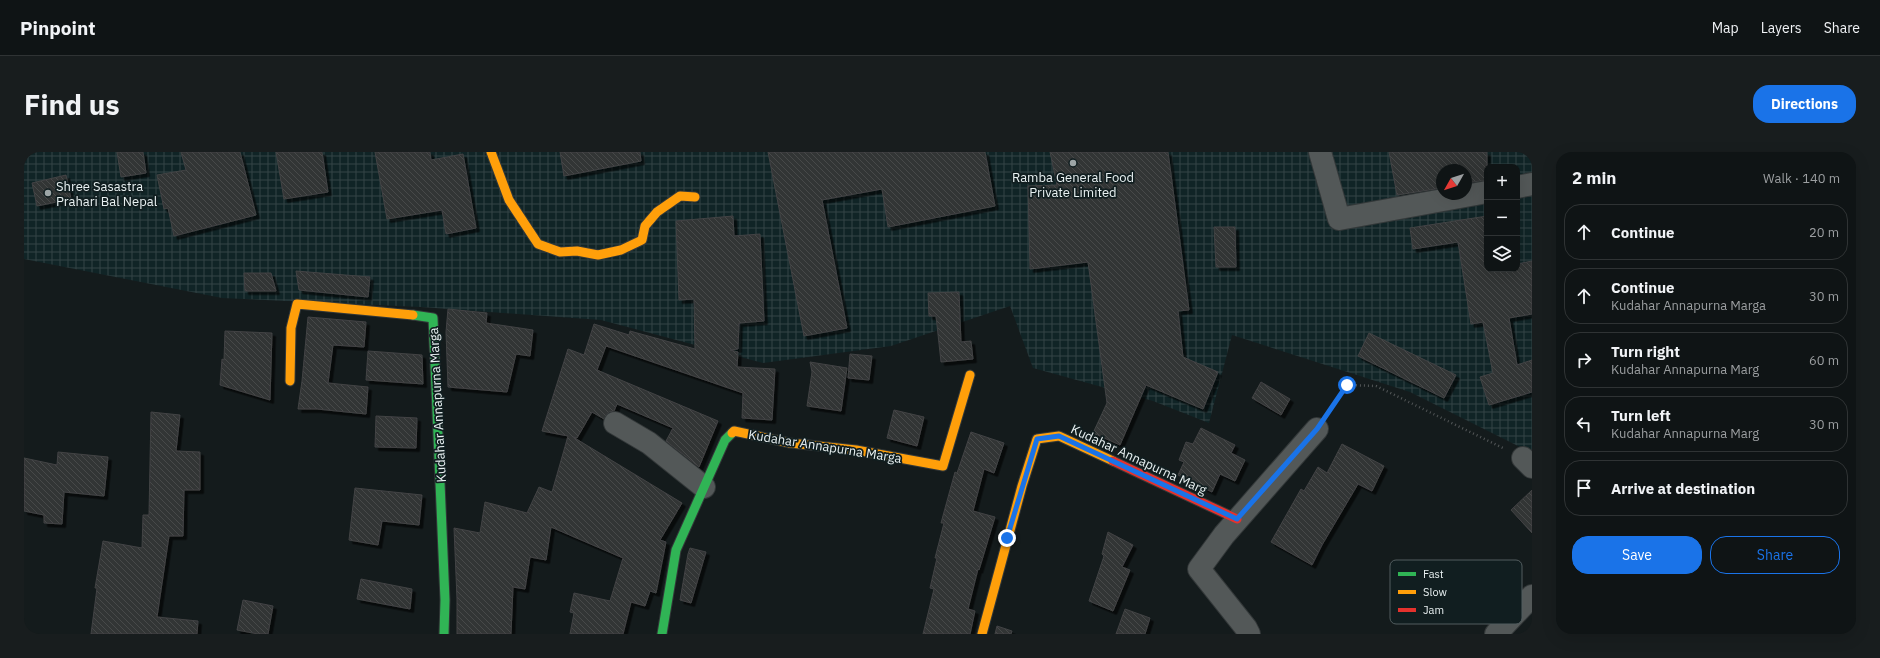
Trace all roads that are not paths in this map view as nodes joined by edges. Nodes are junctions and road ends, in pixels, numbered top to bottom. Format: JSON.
{"nodes":[{"id":1,"x":491,"y":152,"type":"edge"},
{"id":2,"x":1320,"y":152,"type":"edge"},
{"id":3,"x":1532,"y":184,"type":"edge"},
{"id":4,"x":1520,"y":186,"type":"edge"},
{"id":5,"x":1484,"y":193,"type":"edge"},
{"id":6,"x":696,"y":196,"type":"dead end"},
{"id":7,"x":970,"y":375,"type":"dead end"},
{"id":8,"x":290,"y":381,"type":"dead end"},
{"id":9,"x":615,"y":422,"type":"dead end"},
{"id":10,"x":1317,"y":429,"type":"road end"},
{"id":11,"x":704,"y":487,"type":"junction"},
{"id":12,"x":1237,"y":519,"type":"junction"},
{"id":13,"x":1532,"y":596,"type":"edge"},
{"id":14,"x":1522,"y":607,"type":"edge"},
{"id":15,"x":1505,"y":624,"type":"edge"},
{"id":16,"x":444,"y":634,"type":"edge"},
{"id":17,"x":662,"y":634,"type":"edge"},
{"id":18,"x":982,"y":634,"type":"edge"},
{"id":19,"x":1249,"y":634,"type":"edge"},
{"id":20,"x":1496,"y":634,"type":"edge"}],
"edges":[{"from":1,"to":6,"type":"street"},
{"from":2,"to":5,"type":"street"},
{"from":3,"to":4,"type":"street"},
{"from":7,"to":11,"type":"street","name":"Kudahar Annapurna Marga"},
{"from":8,"to":16,"type":"street","name":"Kudahar Annapurna Marga"},
{"from":9,"to":11,"type":"street"},
{"from":10,"to":12,"type":"street"},
{"from":11,"to":17,"type":"street","name":"Kudahar Annapurna Marga"},
{"from":12,"to":18,"type":"street","name":"Kudahar Annapurna Marg"},
{"from":12,"to":19,"type":"street"},
{"from":13,"to":14,"type":"street"},
{"from":15,"to":20,"type":"street"}]}
